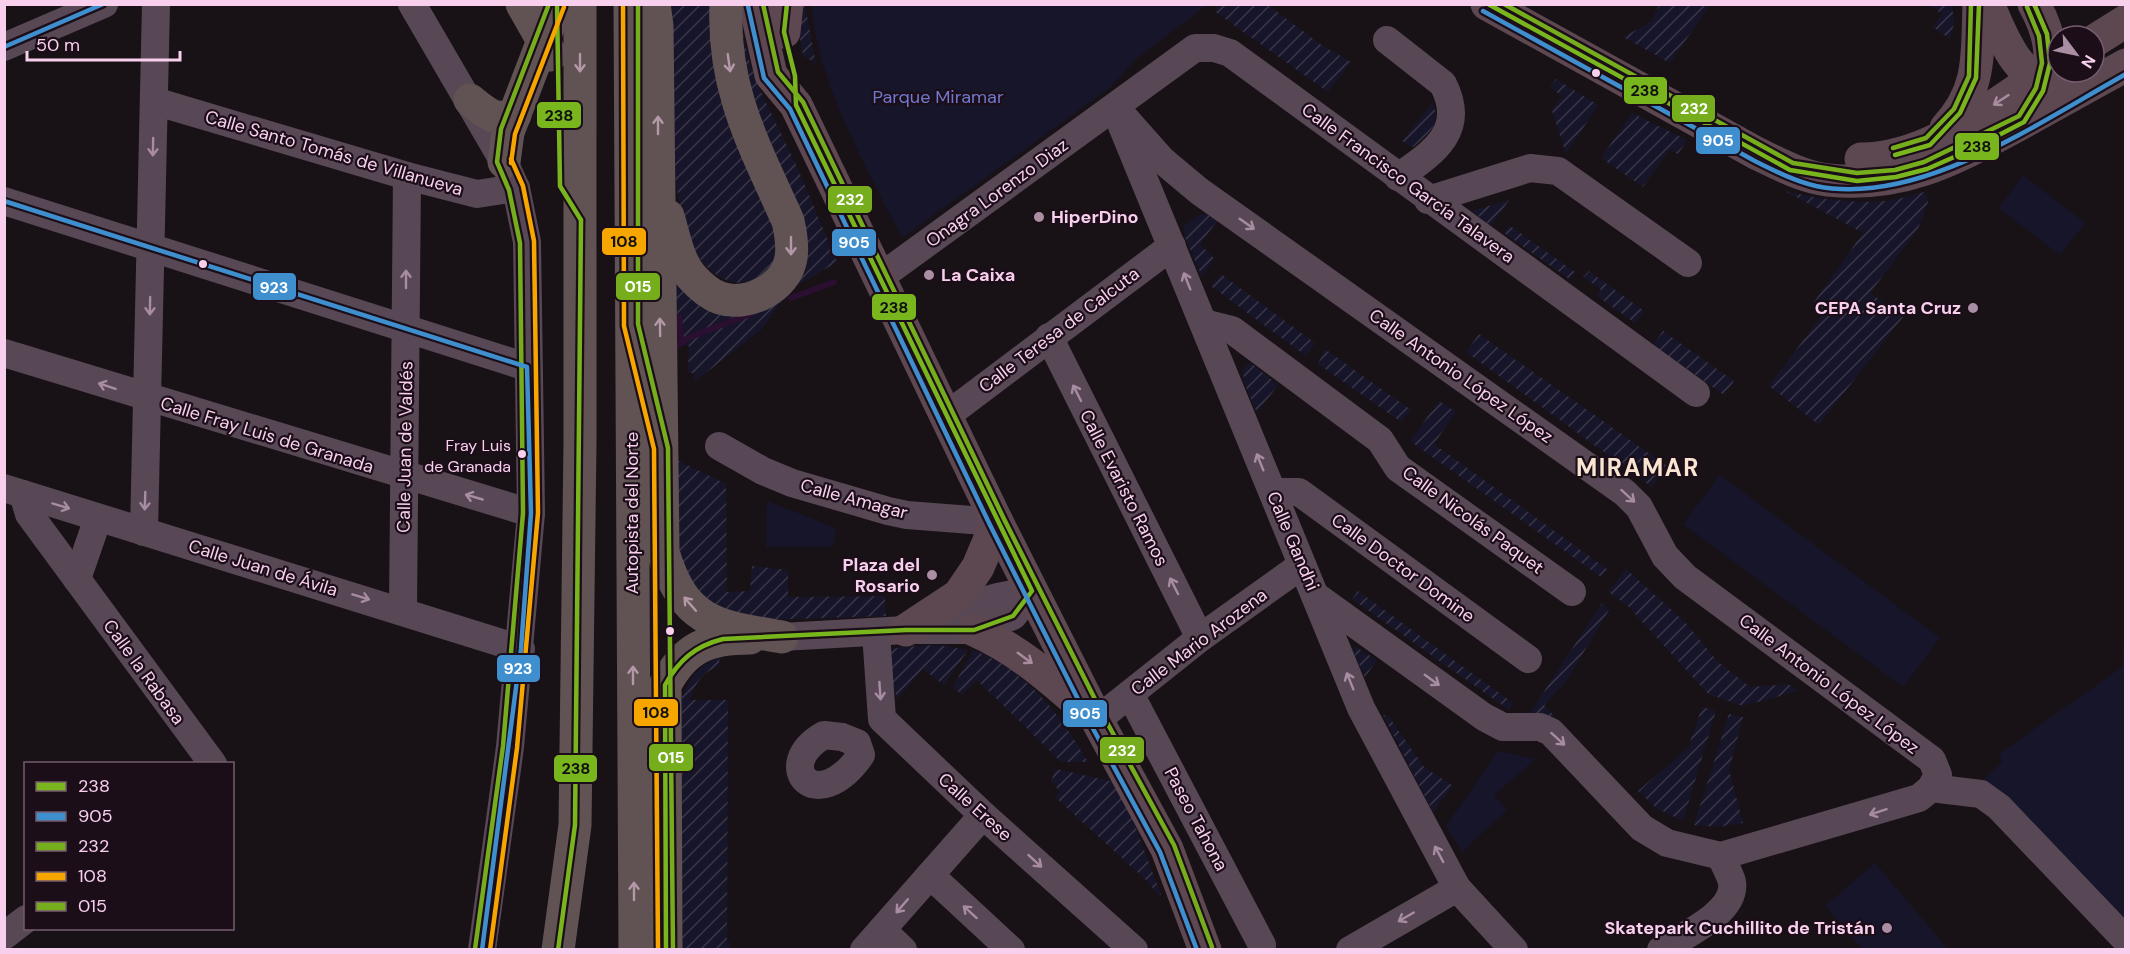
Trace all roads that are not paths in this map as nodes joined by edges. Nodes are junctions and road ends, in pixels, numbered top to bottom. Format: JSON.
{"nodes":[{"id":1,"x":104,"y":4,"type":"edge"},
{"id":2,"x":156,"y":4,"type":"edge"},
{"id":3,"x":412,"y":4,"type":"edge"},
{"id":4,"x":522,"y":4,"type":"edge"},
{"id":5,"x":557,"y":4,"type":"edge"},
{"id":6,"x":580,"y":4,"type":"edge"},
{"id":7,"x":630,"y":4,"type":"edge"},
{"id":8,"x":654,"y":4,"type":"edge"},
{"id":9,"x":726,"y":4,"type":"edge"},
{"id":10,"x":755,"y":4,"type":"edge"},
{"id":11,"x":1487,"y":4,"type":"edge"},
{"id":12,"x":1530,"y":4,"type":"edge"},
{"id":13,"x":1979,"y":4,"type":"edge"},
{"id":14,"x":1989,"y":4,"type":"edge"},
{"id":15,"x":2034,"y":4,"type":"edge"},
{"id":16,"x":783,"y":14,"type":"edge"},
{"id":17,"x":2126,"y":21,"type":"edge"},
{"id":18,"x":2046,"y":30,"type":"edge"},
{"id":19,"x":2106,"y":34,"type":"edge"},
{"id":20,"x":1387,"y":40,"type":"dead end"},
{"id":21,"x":545,"y":42,"type":"junction"},
{"id":22,"x":4,"y":47,"type":"edge"},
{"id":23,"x":2126,"y":65,"type":"edge"},
{"id":24,"x":558,"y":73,"type":"junction"},
{"id":25,"x":2046,"y":73,"type":"edge"},
{"id":26,"x":2046,"y":74,"type":"edge"},
{"id":27,"x":2046,"y":75,"type":"edge"},
{"id":28,"x":2057,"y":84,"type":"edge"},
{"id":29,"x":2090,"y":85,"type":"junction"},
{"id":30,"x":470,"y":100,"type":"junction"},
{"id":31,"x":154,"y":101,"type":"junction"},
{"id":32,"x":796,"y":105,"type":"junction"},
{"id":33,"x":1115,"y":107,"type":"junction"},
{"id":34,"x":515,"y":115,"type":"junction"},
{"id":35,"x":2025,"y":121,"type":"junction"},
{"id":36,"x":1930,"y":145,"type":"junction"},
{"id":37,"x":1152,"y":167,"type":"junction"},
{"id":38,"x":510,"y":175,"type":"junction"},
{"id":39,"x":407,"y":176,"type":"junction"},
{"id":40,"x":1398,"y":177,"type":"junction"},
{"id":41,"x":658,"y":183,"type":"junction"},
{"id":42,"x":1199,"y":190,"type":"junction"},
{"id":43,"x":1428,"y":200,"type":"junction"},
{"id":44,"x":4,"y":201,"type":"edge"},
{"id":45,"x":581,"y":220,"type":"junction"},
{"id":46,"x":1166,"y":233,"type":"junction"},
{"id":47,"x":151,"y":247,"type":"junction"},
{"id":48,"x":1688,"y":263,"type":"dead end"},
{"id":49,"x":879,"y":278,"type":"junction"},
{"id":50,"x":1204,"y":323,"type":"junction"},
{"id":51,"x":631,"y":325,"type":"junction"},
{"id":52,"x":406,"y":328,"type":"junction"},
{"id":53,"x":1049,"y":337,"type":"junction"},
{"id":54,"x":4,"y":353,"type":"edge"},
{"id":55,"x":527,"y":367,"type":"junction"},
{"id":56,"x":1696,"y":393,"type":"dead end"},
{"id":57,"x":148,"y":399,"type":"junction"},
{"id":58,"x":946,"y":416,"type":"junction"},
{"id":59,"x":719,"y":446,"type":"dead end"},
{"id":60,"x":661,"y":448,"type":"junction"},
{"id":61,"x":404,"y":477,"type":"junction"},
{"id":62,"x":14,"y":491,"type":"edge"},
{"id":63,"x":1272,"y":492,"type":"junction"},
{"id":64,"x":531,"y":513,"type":"junction"},
{"id":65,"x":98,"y":518,"type":"junction"},
{"id":66,"x":998,"y":522,"type":"junction"},
{"id":67,"x":144,"y":532,"type":"junction"},
{"id":68,"x":1302,"y":565,"type":"junction"},
{"id":69,"x":76,"y":579,"type":"junction"},
{"id":70,"x":1032,"y":591,"type":"junction"},
{"id":71,"x":1572,"y":592,"type":"dead end"},
{"id":72,"x":1316,"y":596,"type":"junction"},
{"id":73,"x":403,"y":610,"type":"junction"},
{"id":74,"x":974,"y":630,"type":"junction"},
{"id":75,"x":891,"y":631,"type":"junction"},
{"id":76,"x":782,"y":638,"type":"junction"},
{"id":77,"x":1200,"y":638,"type":"junction"},
{"id":78,"x":521,"y":649,"type":"junction"},
{"id":79,"x":1528,"y":659,"type":"dead end"},
{"id":80,"x":1130,"y":694,"type":"junction"},
{"id":81,"x":1097,"y":720,"type":"junction"},
{"id":82,"x":212,"y":762,"type":"edge"},
{"id":83,"x":1931,"y":788,"type":"junction"},
{"id":84,"x":983,"y":815,"type":"junction"},
{"id":85,"x":1721,"y":856,"type":"junction"},
{"id":86,"x":930,"y":875,"type":"junction"},
{"id":87,"x":1457,"y":888,"type":"junction"},
{"id":88,"x":24,"y":921,"type":"edge"},
{"id":89,"x":4,"y":936,"type":"edge"},
{"id":90,"x":873,"y":940,"type":"edge"},
{"id":91,"x":2126,"y":940,"type":"edge"},
{"id":92,"x":1262,"y":945,"type":"dead end"},
{"id":93,"x":482,"y":950,"type":"edge"},
{"id":94,"x":558,"y":950,"type":"edge"},
{"id":95,"x":635,"y":950,"type":"edge"},
{"id":96,"x":666,"y":950,"type":"edge"},
{"id":97,"x":903,"y":950,"type":"edge"},
{"id":98,"x":1011,"y":950,"type":"edge"},
{"id":99,"x":1134,"y":950,"type":"edge"},
{"id":100,"x":1205,"y":950,"type":"edge"},
{"id":101,"x":1350,"y":950,"type":"edge"},
{"id":102,"x":1514,"y":950,"type":"edge"},
{"id":103,"x":1661,"y":950,"type":"edge"}],
"edges":[{"from":1,"to":22,"type":"street"},
{"from":2,"to":31,"type":"street"},
{"from":3,"to":30,"type":"street"},
{"from":4,"to":21,"type":"highway"},
{"from":5,"to":21,"type":"highway"},
{"from":5,"to":24,"type":"highway"},
{"from":6,"to":45,"type":"highway","one_way":true},
{"from":7,"to":51,"type":"highway","name":"Autopista del Norte"},
{"from":41,"to":8,"type":"highway","one_way":true},
{"from":9,"to":41,"type":"highway","one_way":true},
{"from":10,"to":32,"type":"main road"},
{"from":11,"to":35,"type":"main road"},
{"from":12,"to":36,"type":"main road"},
{"from":13,"to":36,"type":"main road"},
{"from":14,"to":25,"type":"main road"},
{"from":15,"to":18,"type":"main road"},
{"from":16,"to":32,"type":"main road"},
{"from":17,"to":19,"type":"main road"},
{"from":20,"to":40,"type":"street"},
{"from":21,"to":24,"type":"highway"},
{"from":21,"to":34,"type":"highway"},
{"from":23,"to":29,"type":"main road"},
{"from":24,"to":45,"type":"highway"},
{"from":26,"to":36,"type":"main road","one_way":true},
{"from":27,"to":35,"type":"main road"},
{"from":28,"to":29,"type":"main road"},
{"from":29,"to":35,"type":"main road"},
{"from":30,"to":34,"type":"highway"},
{"from":30,"to":38,"type":"street"},
{"from":31,"to":39,"type":"street","name":"Calle Santo Tomás de Villanueva"},
{"from":31,"to":47,"type":"street","one_way":true},
{"from":32,"to":49,"type":"main road"},
{"from":33,"to":37,"type":"street","name":"Calle Gandhi"},
{"from":33,"to":40,"type":"street","name":"Calle Francisco García Talavera"},
{"from":33,"to":49,"type":"street","name":"Onagra Lorenzo Diaz"},
{"from":34,"to":38,"type":"highway"},
{"from":37,"to":42,"type":"street"},
{"from":37,"to":46,"type":"street","name":"Calle Gandhi"},
{"from":38,"to":39,"type":"street","name":"Calle Santo Tomás de Villanueva"},
{"from":38,"to":55,"type":"street"},
{"from":52,"to":39,"type":"street","name":"Calle Juan de Valdés","one_way":true},
{"from":40,"to":43,"type":"street","name":"Calle Francisco García Talavera"},
{"from":60,"to":41,"type":"highway","one_way":true},
{"from":42,"to":46,"type":"street","name":"Calle Teresa de Calcuta"},
{"from":42,"to":83,"type":"street","name":"Calle Antonio López López","one_way":true},
{"from":43,"to":48,"type":"street"},
{"from":43,"to":56,"type":"street","name":"Calle Francisco García Talavera"},
{"from":44,"to":47,"type":"street"},
{"from":45,"to":94,"type":"highway"},
{"from":50,"to":46,"type":"street","name":"Calle Gandhi","one_way":true},
{"from":46,"to":53,"type":"street","name":"Calle Teresa de Calcuta"},
{"from":47,"to":52,"type":"street"},
{"from":47,"to":57,"type":"street","one_way":true},
{"from":49,"to":58,"type":"main road"},
{"from":63,"to":50,"type":"street","name":"Calle Gandhi","one_way":true},
{"from":50,"to":71,"type":"street","name":"Calle Nicolás Paquet"},
{"from":51,"to":60,"type":"highway"},
{"from":95,"to":51,"type":"highway","name":"Autopista del Norte","one_way":true},
{"from":52,"to":55,"type":"street"},
{"from":52,"to":61,"type":"street","name":"Calle Juan de Valdés"},
{"from":53,"to":58,"type":"street","name":"Calle Teresa de Calcuta"},
{"from":77,"to":53,"type":"street","name":"Calle Evaristo Ramos","one_way":true},
{"from":57,"to":54,"type":"street","name":"Calle Fray Luis de Granada","one_way":true},
{"from":55,"to":64,"type":"street"},
{"from":57,"to":61,"type":"street","name":"Calle Fray Luis de Granada"},
{"from":57,"to":67,"type":"street","one_way":true},
{"from":58,"to":66,"type":"main road"},
{"from":59,"to":66,"type":"street","name":"Calle Amagar"},
{"from":76,"to":60,"type":"highway","one_way":true},
{"from":64,"to":61,"type":"street","name":"Calle Fray Luis de Granada","one_way":true},
{"from":61,"to":73,"type":"street","name":"Calle Juan de Valdés"},
{"from":62,"to":65,"type":"street","name":"Calle Juan de Ávila","one_way":true},
{"from":62,"to":69,"type":"street","name":"Calle la Rabasa"},
{"from":63,"to":68,"type":"street","name":"Calle Gandhi"},
{"from":63,"to":79,"type":"street","name":"Calle Doctor Domine"},
{"from":64,"to":78,"type":"street"},
{"from":65,"to":67,"type":"street","name":"Calle Juan de Ávila"},
{"from":65,"to":69,"type":"street"},
{"from":66,"to":70,"type":"main road"},
{"from":66,"to":75,"type":"main road"},
{"from":67,"to":73,"type":"street","name":"Calle Juan de Ávila","one_way":true},
{"from":68,"to":72,"type":"street","name":"Calle Gandhi"},
{"from":68,"to":77,"type":"street","name":"Calle Mario Arozena"},
{"from":69,"to":82,"type":"street","name":"Calle la Rabasa"},
{"from":70,"to":74,"type":"street"},
{"from":70,"to":75,"type":"street"},
{"from":70,"to":81,"type":"main road"},
{"from":72,"to":85,"type":"street","one_way":true},
{"from":87,"to":72,"type":"street","name":"Calle Gandhi","one_way":true},
{"from":73,"to":78,"type":"street","name":"Calle Juan de Ávila"},
{"from":74,"to":75,"type":"street"},
{"from":74,"to":81,"type":"main road","one_way":true},
{"from":75,"to":76,"type":"street"},
{"from":75,"to":84,"type":"street","name":"Calle Erese","one_way":true},
{"from":76,"to":96,"type":"highway"},
{"from":77,"to":80,"type":"street","name":"Calle Mario Arozena"},
{"from":78,"to":93,"type":"street"},
{"from":80,"to":81,"type":"street","name":"Calle Mario Arozena"},
{"from":80,"to":92,"type":"street","name":"Paseo Tahona"},
{"from":81,"to":100,"type":"main road"},
{"from":83,"to":85,"type":"street","one_way":true},
{"from":83,"to":91,"type":"street"},
{"from":84,"to":86,"type":"street"},
{"from":84,"to":99,"type":"street","name":"Calle Erese","one_way":true},
{"from":85,"to":103,"type":"street"},
{"from":86,"to":90,"type":"street","one_way":true},
{"from":98,"to":86,"type":"street","one_way":true},
{"from":87,"to":101,"type":"street","one_way":true},
{"from":87,"to":102,"type":"street","name":"Calle Gandhi"},
{"from":88,"to":89,"type":"street"},
{"from":90,"to":97,"type":"street"}]}
